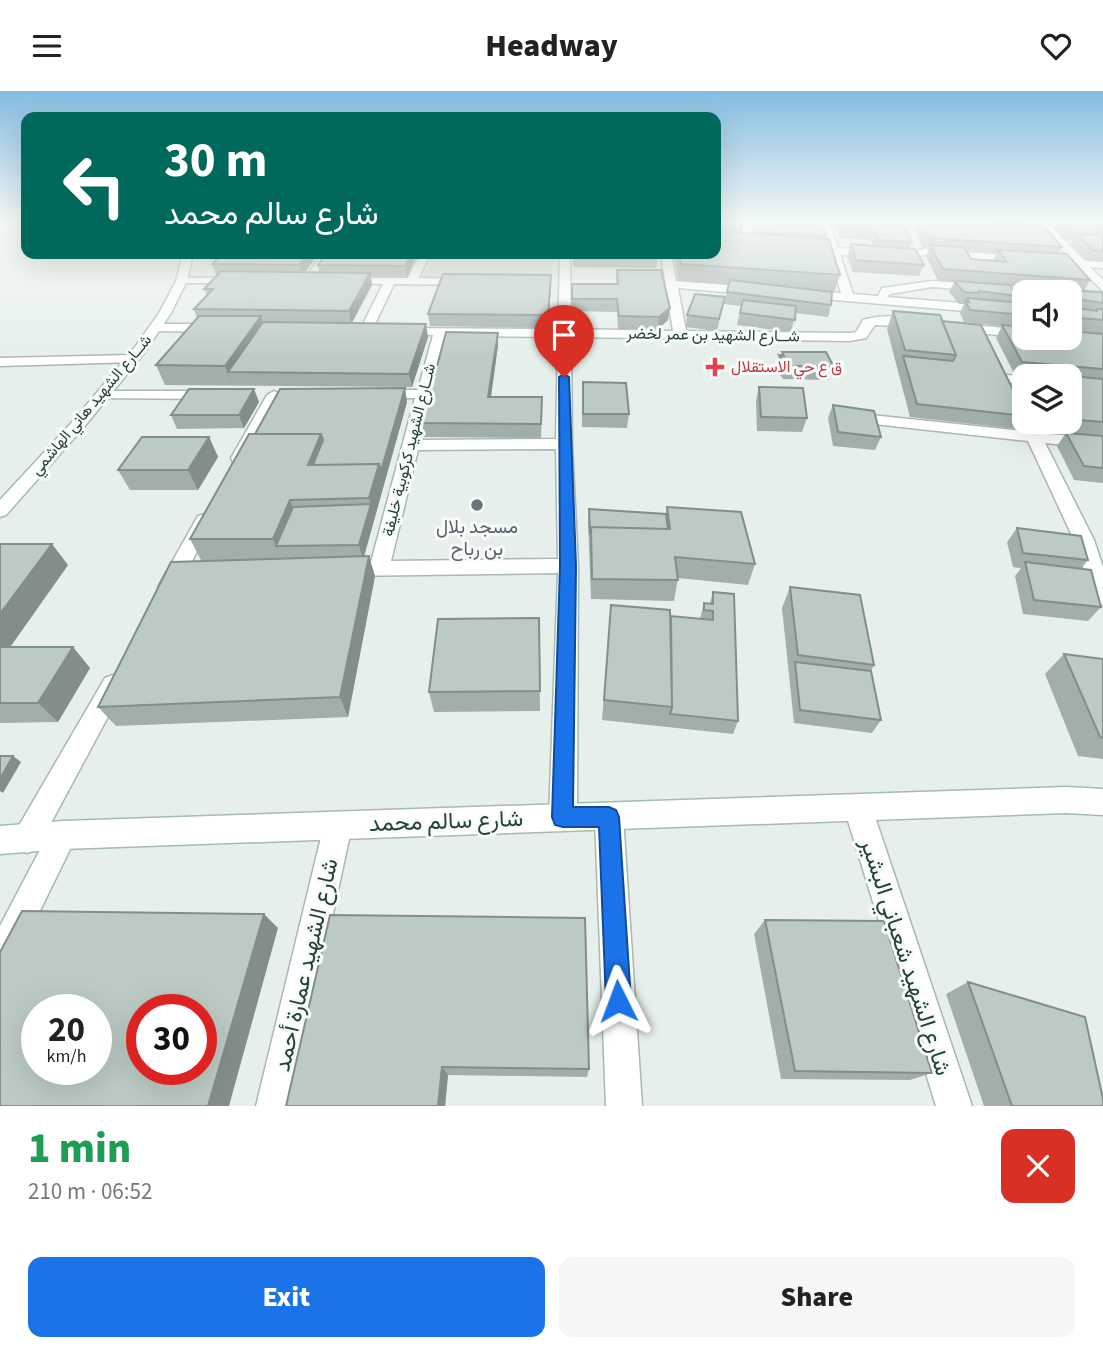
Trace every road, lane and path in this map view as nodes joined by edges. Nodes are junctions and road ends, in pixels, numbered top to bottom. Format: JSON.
{"nodes":[{"id":1,"x":185,"y":267,"type":"edge"},
{"id":2,"x":322,"y":267,"type":"edge"},
{"id":3,"x":419,"y":267,"type":"edge"},
{"id":4,"x":562,"y":267,"type":"edge"},
{"id":5,"x":668,"y":267,"type":"edge"},
{"id":6,"x":839,"y":267,"type":"edge"},
{"id":7,"x":903,"y":267,"type":"edge"},
{"id":8,"x":924,"y":267,"type":"edge"},
{"id":9,"x":969,"y":267,"type":"edge"},
{"id":10,"x":1083,"y":267,"type":"edge"},
{"id":11,"x":257,"y":280,"type":"edge"},
{"id":12,"x":297,"y":280,"type":"edge"},
{"id":13,"x":336,"y":280,"type":"edge"},
{"id":14,"x":181,"y":281,"type":"junction"},
{"id":15,"x":390,"y":281,"type":"junction"},
{"id":16,"x":412,"y":281,"type":"junction"},
{"id":17,"x":1012,"y":281,"type":"edge"},
{"id":18,"x":478,"y":282,"type":"edge"},
{"id":19,"x":671,"y":284,"type":"junction"},
{"id":20,"x":1103,"y":287,"type":"edge"},
{"id":21,"x":766,"y":291,"type":"edge"},
{"id":22,"x":793,"y":293,"type":"edge"},
{"id":23,"x":848,"y":297,"type":"junction"},
{"id":24,"x":879,"y":300,"type":"junction"},
{"id":25,"x":942,"y":305,"type":"junction"},
{"id":26,"x":1012,"y":311,"type":"edge"},
{"id":27,"x":873,"y":320,"type":"junction"},
{"id":28,"x":941,"y":325,"type":"junction"},
{"id":29,"x":156,"y":328,"type":"junction"},
{"id":30,"x":226,"y":328,"type":"edge"},
{"id":31,"x":440,"y":332,"type":"junction"},
{"id":32,"x":564,"y":332,"type":"junction"},
{"id":33,"x":680,"y":334,"type":"junction"},
{"id":34,"x":1012,"y":335,"type":"edge"},
{"id":35,"x":131,"y":359,"type":"junction"},
{"id":36,"x":0,"y":362,"type":"edge"},
{"id":37,"x":369,"y":394,"type":"edge"},
{"id":38,"x":423,"y":394,"type":"junction"},
{"id":39,"x":103,"y":395,"type":"junction"},
{"id":40,"x":234,"y":395,"type":"edge"},
{"id":41,"x":274,"y":395,"type":"edge"},
{"id":42,"x":871,"y":420,"type":"edge"},
{"id":43,"x":1012,"y":429,"type":"edge"},
{"id":44,"x":1033,"y":434,"type":"edge"},
{"id":45,"x":1052,"y":434,"type":"edge"},
{"id":46,"x":564,"y":444,"type":"junction"},
{"id":47,"x":1103,"y":444,"type":"edge"},
{"id":48,"x":410,"y":445,"type":"junction"},
{"id":49,"x":228,"y":477,"type":"edge"},
{"id":50,"x":215,"y":501,"type":"edge"},
{"id":51,"x":0,"y":511,"type":"edge"},
{"id":52,"x":1093,"y":541,"type":"edge"},
{"id":53,"x":568,"y":566,"type":"junction"},
{"id":54,"x":379,"y":568,"type":"junction"},
{"id":55,"x":325,"y":569,"type":"edge"},
{"id":56,"x":203,"y":571,"type":"edge"},
{"id":57,"x":176,"y":572,"type":"junction"},
{"id":58,"x":1103,"y":597,"type":"edge"},
{"id":59,"x":156,"y":608,"type":"edge"},
{"id":60,"x":122,"y":669,"type":"edge"},
{"id":61,"x":1103,"y":802,"type":"edge"},
{"id":62,"x":858,"y":808,"type":"junction"},
{"id":63,"x":563,"y":817,"type":"junction"},
{"id":64,"x":609,"y":817,"type":"junction"},
{"id":65,"x":338,"y":825,"type":"junction"},
{"id":66,"x":63,"y":835,"type":"junction"},
{"id":67,"x":13,"y":840,"type":"edge"},
{"id":68,"x":0,"y":959,"type":"edge"},
{"id":69,"x":274,"y":1106,"type":"edge"},
{"id":70,"x":624,"y":1106,"type":"edge"},
{"id":71,"x":954,"y":1106,"type":"edge"}],
"edges":[{"from":1,"to":14,"type":"street","name":"شــارع الشهيد هاني الهاشمي"},
{"from":2,"to":12,"type":"street"},
{"from":3,"to":16,"type":"street"},
{"from":4,"to":32,"type":"street"},
{"from":5,"to":19,"type":"street"},
{"from":6,"to":23,"type":"street"},
{"from":7,"to":24,"type":"street"},
{"from":8,"to":25,"type":"street"},
{"from":9,"to":17,"type":"street"},
{"from":10,"to":20,"type":"street"},
{"from":11,"to":14,"type":"street"},
{"from":13,"to":15,"type":"street"},
{"from":14,"to":29,"type":"street","name":"شــارع الشهيد هاني الهاشمي"},
{"from":15,"to":16,"type":"street"},
{"from":15,"to":31,"type":"street","name":"شــارع الشهيد بن عمر لخضر"},
{"from":16,"to":18,"type":"street"},
{"from":19,"to":21,"type":"street"},
{"from":19,"to":33,"type":"street"},
{"from":22,"to":23,"type":"street"},
{"from":23,"to":24,"type":"street"},
{"from":24,"to":25,"type":"street"},
{"from":24,"to":27,"type":"street"},
{"from":25,"to":26,"type":"street"},
{"from":25,"to":28,"type":"street"},
{"from":27,"to":28,"type":"street"},
{"from":27,"to":33,"type":"street","name":"شــارع الشهيد بن عمر لخضر"},
{"from":28,"to":34,"type":"street"},
{"from":29,"to":30,"type":"street"},
{"from":29,"to":35,"type":"street","name":"شــارع الشهيد هاني الهاشمي"},
{"from":31,"to":32,"type":"street","name":"شــارع الشهيد بن عمر لخضر"},
{"from":31,"to":38,"type":"street","name":"شــارع الشهيد كركوبية خليفة"},
{"from":32,"to":33,"type":"street","name":"شــارع الشهيد بن عمر لخضر"},
{"from":32,"to":46,"type":"street"},
{"from":35,"to":36,"type":"street"},
{"from":35,"to":39,"type":"street","name":"شــارع الشهيد هاني الهاشمي"},
{"from":37,"to":38,"type":"street"},
{"from":38,"to":48,"type":"street","name":"شــارع الشهيد كركوبية خليفة"},
{"from":39,"to":40,"type":"street"},
{"from":39,"to":51,"type":"street","name":"شــارع الشهيد هاني الهاشمي"},
{"from":41,"to":49,"type":"street"},
{"from":42,"to":43,"type":"street"},
{"from":44,"to":52,"type":"street"},
{"from":45,"to":47,"type":"street"},
{"from":46,"to":48,"type":"street"},
{"from":46,"to":53,"type":"street"},
{"from":48,"to":54,"type":"street","name":"شــارع الشهيد كركوبية خليفة"},
{"from":50,"to":57,"type":"street"},
{"from":52,"to":58,"type":"street"},
{"from":53,"to":54,"type":"street"},
{"from":53,"to":63,"type":"street"},
{"from":54,"to":55,"type":"street"},
{"from":56,"to":57,"type":"street"},
{"from":57,"to":59,"type":"street"},
{"from":60,"to":67,"type":"street"},
{"from":61,"to":62,"type":"street","name":"شارع سالم محمد"},
{"from":62,"to":64,"type":"street","name":"شارع سالم محمد"},
{"from":62,"to":71,"type":"street","name":"شارع الشهيد شعباني البشير"},
{"from":63,"to":64,"type":"street","name":"شارع سالم محمد"},
{"from":63,"to":65,"type":"street","name":"شارع سالم محمد"},
{"from":64,"to":70,"type":"street"},
{"from":65,"to":66,"type":"street","name":"شارع سالم محمد"},
{"from":65,"to":69,"type":"street","name":"شارع الشهيد عمارة أحمد"},
{"from":66,"to":67,"type":"street","name":"شارع سالم محمد"},
{"from":66,"to":68,"type":"street"}]}
